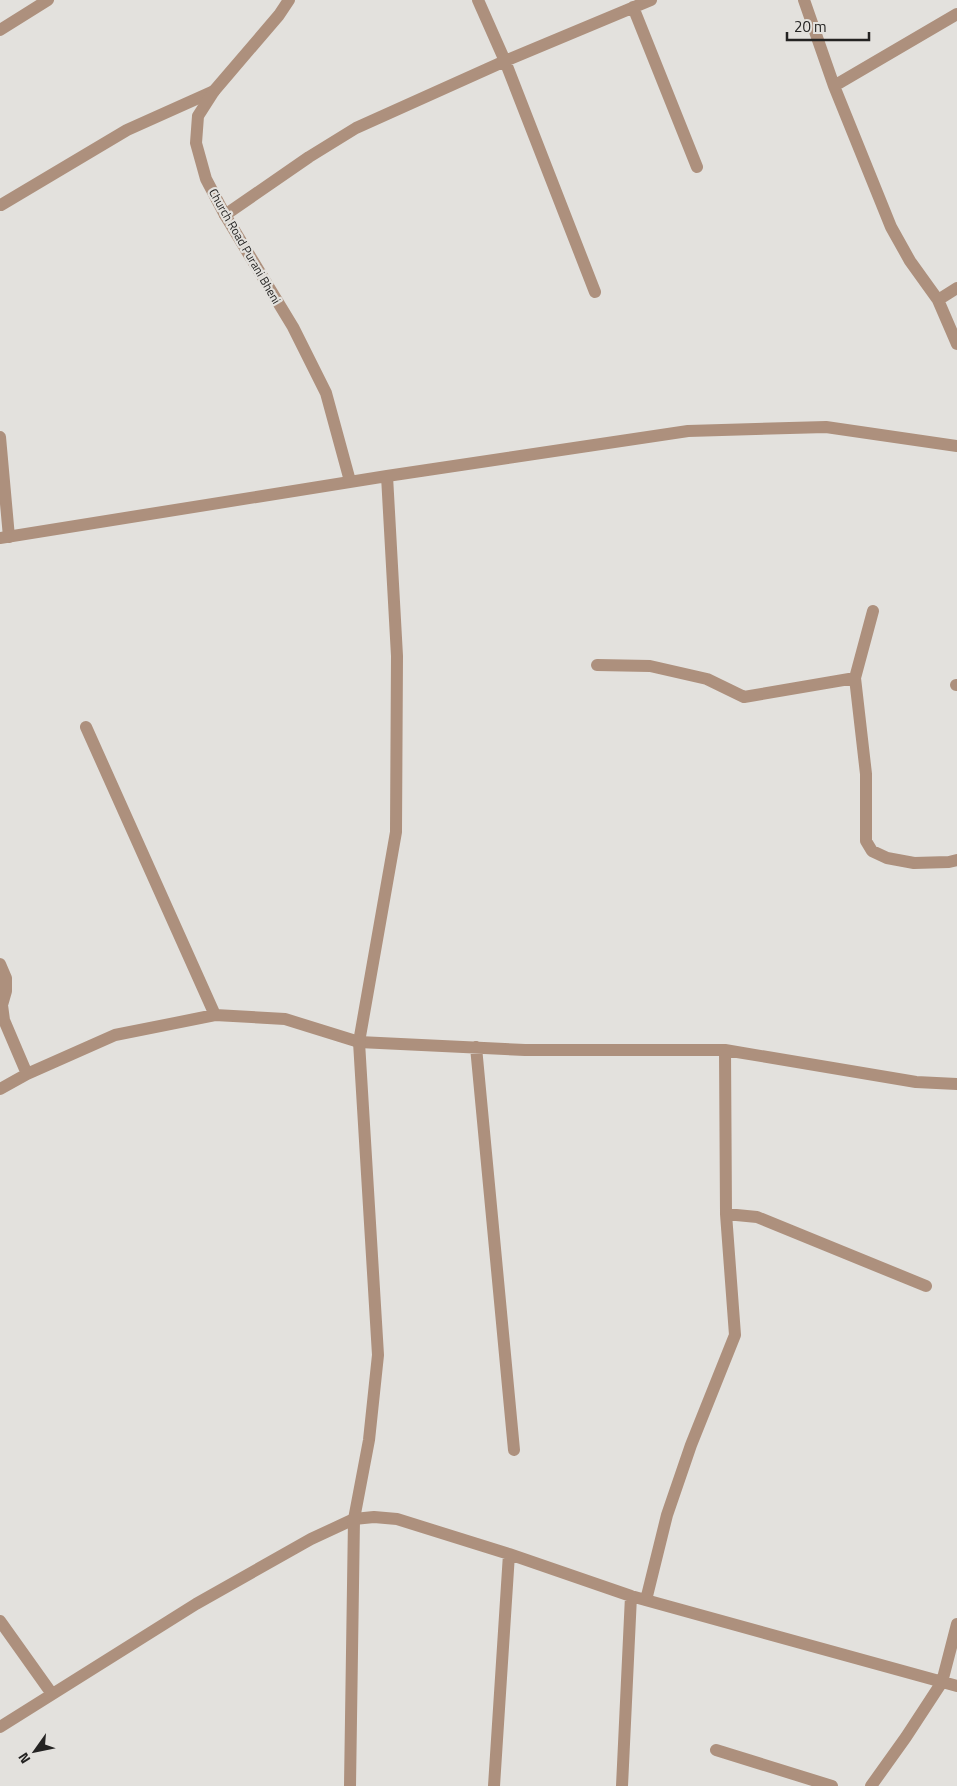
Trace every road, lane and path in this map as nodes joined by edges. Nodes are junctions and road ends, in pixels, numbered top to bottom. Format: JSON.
{"nodes":[{"id":1,"x":48,"y":0,"type":"edge"},
{"id":2,"x":289,"y":0,"type":"edge"},
{"id":3,"x":478,"y":0,"type":"edge"},
{"id":4,"x":651,"y":0,"type":"edge"},
{"id":5,"x":804,"y":0,"type":"edge"},
{"id":6,"x":633,"y":7,"type":"junction"},
{"id":7,"x":957,"y":14,"type":"edge"},
{"id":8,"x":0,"y":30,"type":"edge"},
{"id":9,"x":505,"y":61,"type":"junction"},
{"id":10,"x":834,"y":86,"type":"junction"},
{"id":11,"x":214,"y":91,"type":"junction"},
{"id":12,"x":697,"y":167,"type":"dead end"},
{"id":13,"x":2,"y":205,"type":"dead end"},
{"id":14,"x":225,"y":215,"type":"junction"},
{"id":15,"x":957,"y":288,"type":"edge"},
{"id":16,"x":595,"y":292,"type":"dead end"},
{"id":17,"x":938,"y":300,"type":"junction"},
{"id":18,"x":957,"y":344,"type":"edge"},
{"id":19,"x":0,"y":437,"type":"edge"},
{"id":20,"x":957,"y":446,"type":"edge"},
{"id":21,"x":387,"y":476,"type":"junction"},
{"id":22,"x":350,"y":482,"type":"junction"},
{"id":23,"x":5,"y":538,"type":"edge"},
{"id":24,"x":873,"y":611,"type":"dead end"},
{"id":25,"x":597,"y":665,"type":"dead end"},
{"id":26,"x":855,"y":678,"type":"junction"},
{"id":27,"x":86,"y":727,"type":"dead end"},
{"id":28,"x":957,"y":860,"type":"edge"},
{"id":29,"x":0,"y":964,"type":"edge"},
{"id":30,"x":215,"y":1015,"type":"junction"},
{"id":31,"x":359,"y":1042,"type":"junction"},
{"id":32,"x":476,"y":1047,"type":"junction"},
{"id":33,"x":725,"y":1050,"type":"junction"},
{"id":34,"x":27,"y":1074,"type":"junction"},
{"id":35,"x":957,"y":1084,"type":"edge"},
{"id":36,"x":0,"y":1089,"type":"edge"},
{"id":37,"x":726,"y":1214,"type":"junction"},
{"id":38,"x":926,"y":1286,"type":"dead end"},
{"id":39,"x":514,"y":1450,"type":"dead end"},
{"id":40,"x":354,"y":1519,"type":"junction"},
{"id":41,"x":509,"y":1554,"type":"junction"},
{"id":42,"x":631,"y":1596,"type":"junction"},
{"id":43,"x":646,"y":1600,"type":"junction"},
{"id":44,"x":0,"y":1621,"type":"edge"},
{"id":45,"x":957,"y":1624,"type":"edge"},
{"id":46,"x":942,"y":1682,"type":"junction"},
{"id":47,"x":957,"y":1686,"type":"edge"},
{"id":48,"x":52,"y":1694,"type":"junction"},
{"id":49,"x":0,"y":1727,"type":"edge"},
{"id":50,"x":716,"y":1750,"type":"dead end"},
{"id":51,"x":350,"y":1786,"type":"edge"},
{"id":52,"x":494,"y":1786,"type":"edge"},
{"id":53,"x":622,"y":1786,"type":"edge"},
{"id":54,"x":832,"y":1786,"type":"edge"},
{"id":55,"x":871,"y":1786,"type":"edge"}],
"edges":[{"from":1,"to":8,"type":"street"},
{"from":2,"to":11,"type":"street","name":"Church Road Purani Bheni"},
{"from":3,"to":9,"type":"street"},
{"from":4,"to":6,"type":"street"},
{"from":5,"to":10,"type":"street"},
{"from":6,"to":9,"type":"street"},
{"from":6,"to":12,"type":"street"},
{"from":7,"to":10,"type":"street"},
{"from":9,"to":14,"type":"street"},
{"from":9,"to":16,"type":"street"},
{"from":10,"to":17,"type":"street"},
{"from":11,"to":13,"type":"street"},
{"from":11,"to":14,"type":"street","name":"Church Road Purani Bheni"},
{"from":14,"to":22,"type":"street","name":"Church Road Purani Bheni"},
{"from":15,"to":17,"type":"street"},
{"from":17,"to":18,"type":"street"},
{"from":19,"to":23,"type":"street"},
{"from":20,"to":21,"type":"street"},
{"from":21,"to":22,"type":"street"},
{"from":21,"to":31,"type":"street"},
{"from":22,"to":23,"type":"street"},
{"from":24,"to":26,"type":"street"},
{"from":25,"to":26,"type":"street"},
{"from":26,"to":28,"type":"street"},
{"from":27,"to":30,"type":"street"},
{"from":29,"to":34,"type":"street"},
{"from":30,"to":31,"type":"street"},
{"from":30,"to":34,"type":"street"},
{"from":31,"to":32,"type":"street"},
{"from":31,"to":40,"type":"street"},
{"from":32,"to":33,"type":"street"},
{"from":32,"to":39,"type":"street"},
{"from":33,"to":35,"type":"street"},
{"from":33,"to":37,"type":"street"},
{"from":34,"to":36,"type":"street"},
{"from":37,"to":38,"type":"street"},
{"from":37,"to":43,"type":"street"},
{"from":40,"to":41,"type":"street"},
{"from":40,"to":48,"type":"street"},
{"from":40,"to":51,"type":"street"},
{"from":41,"to":42,"type":"street"},
{"from":41,"to":52,"type":"street"},
{"from":42,"to":43,"type":"street"},
{"from":42,"to":53,"type":"street"},
{"from":43,"to":46,"type":"street"},
{"from":44,"to":48,"type":"street"},
{"from":45,"to":46,"type":"street"},
{"from":46,"to":47,"type":"street"},
{"from":46,"to":55,"type":"street"},
{"from":48,"to":49,"type":"street"},
{"from":50,"to":54,"type":"street"}]}
